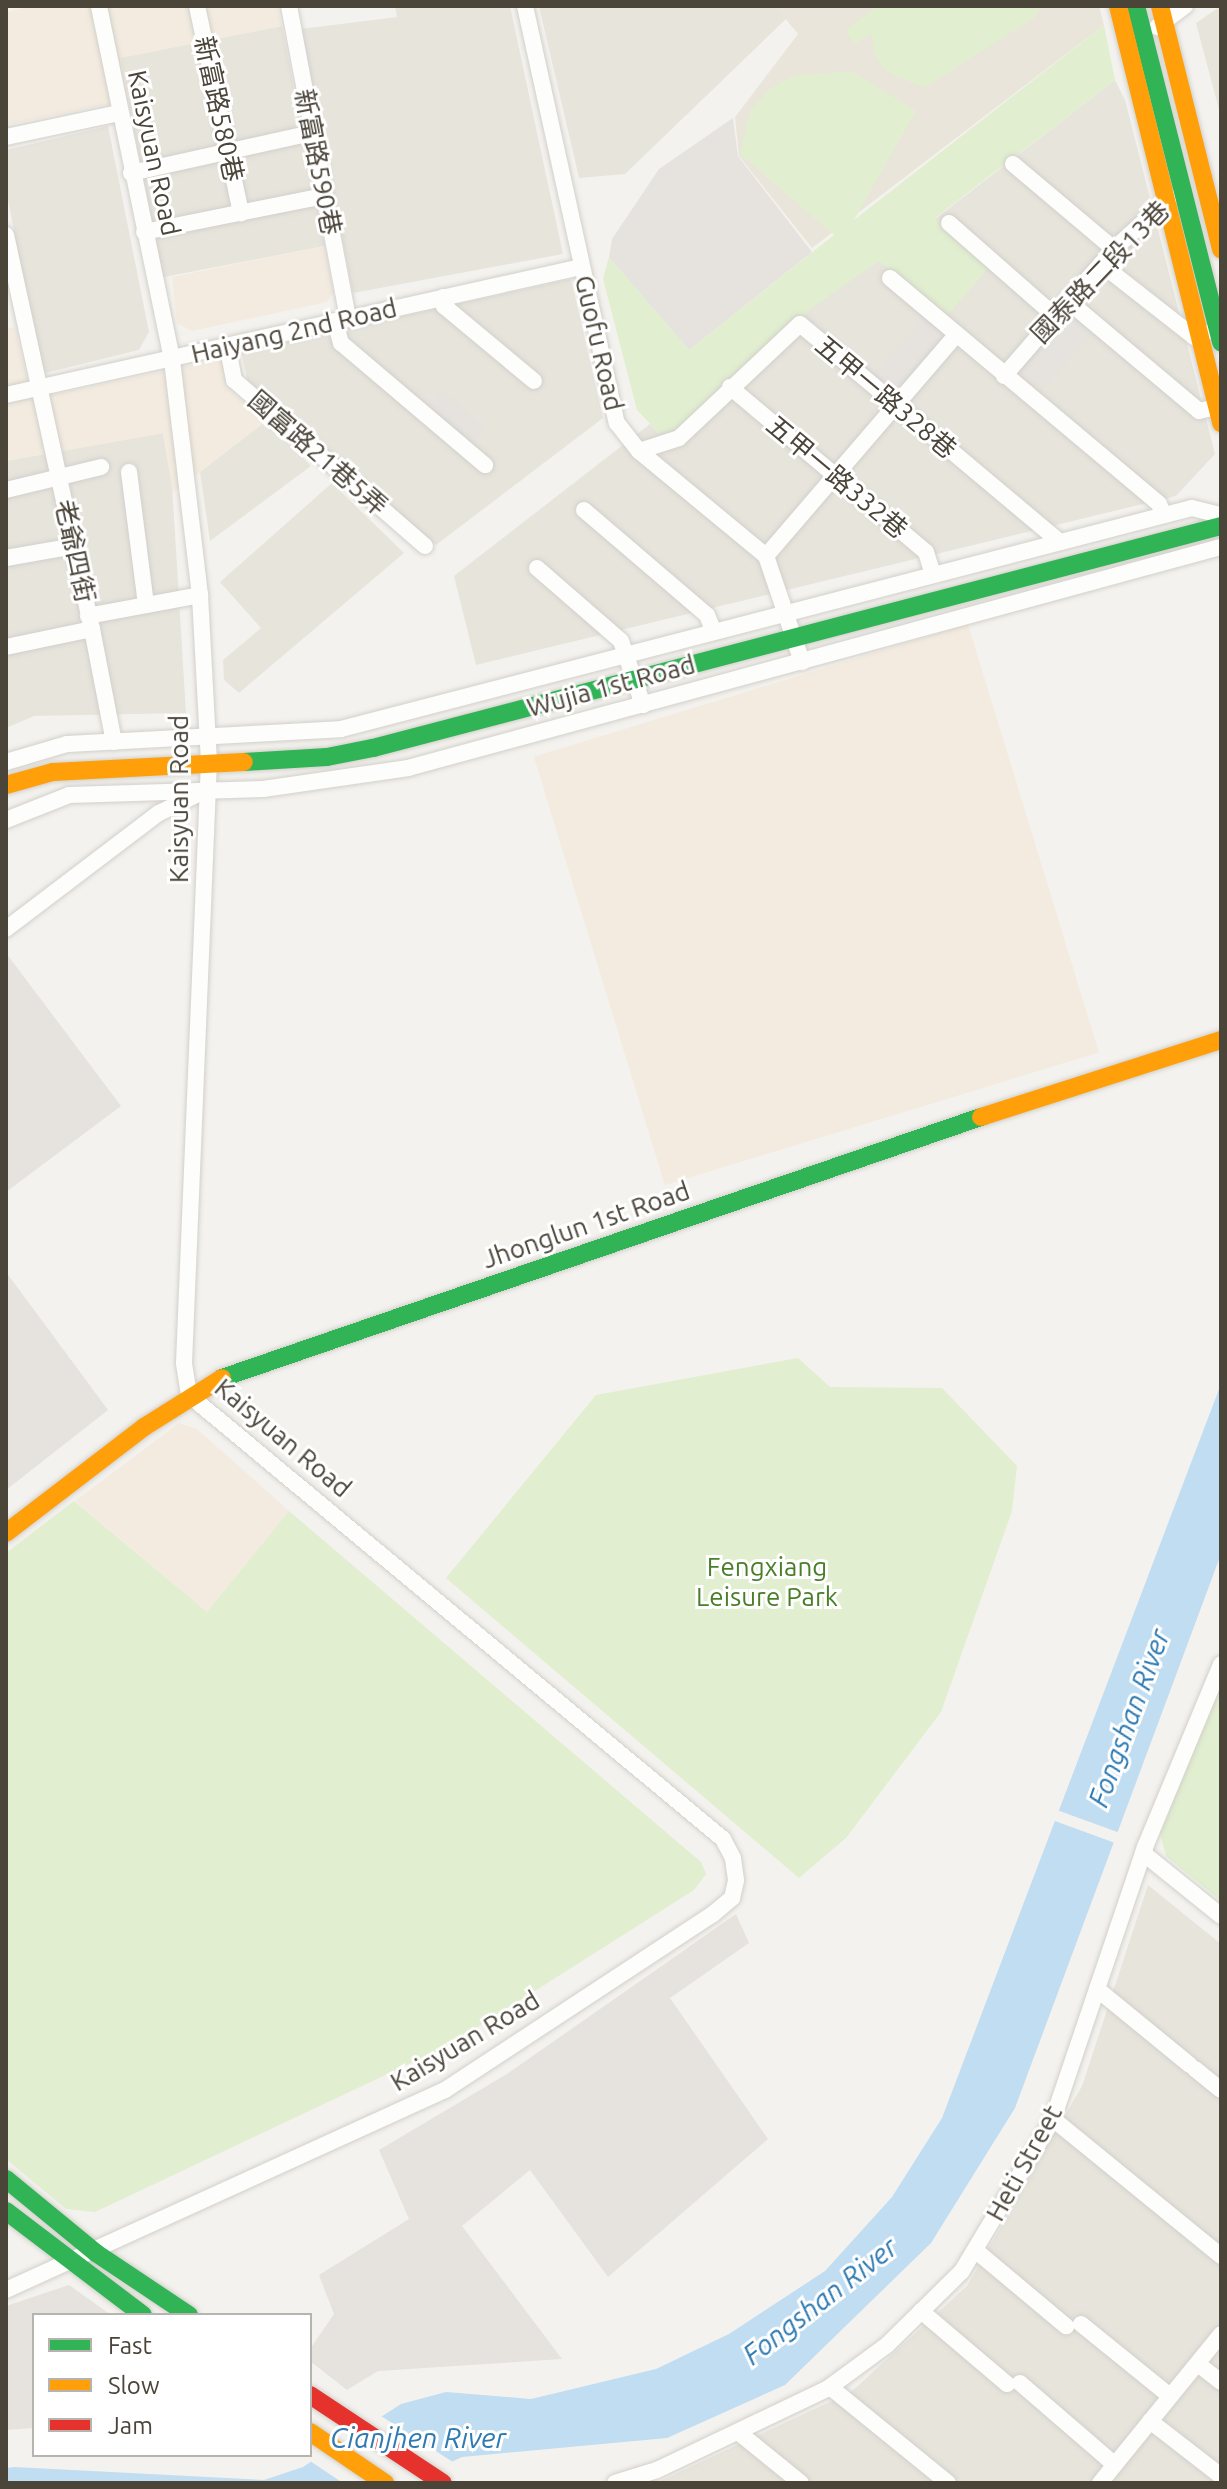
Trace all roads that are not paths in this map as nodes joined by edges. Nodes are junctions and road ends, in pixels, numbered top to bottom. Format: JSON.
{"nodes":[{"id":1,"x":99,"y":6,"type":"edge"},
{"id":2,"x":197,"y":6,"type":"edge"},
{"id":3,"x":289,"y":6,"type":"edge"},
{"id":4,"x":525,"y":6,"type":"edge"},
{"id":5,"x":1118,"y":6,"type":"edge"},
{"id":6,"x":1136,"y":6,"type":"edge"},
{"id":7,"x":1171,"y":11,"type":"edge"},
{"id":8,"x":1144,"y":38,"type":"junction"},
{"id":9,"x":1129,"y":52,"type":"junction"},
{"id":10,"x":119,"y":113,"type":"junction"},
{"id":11,"x":312,"y":133,"type":"junction"},
{"id":12,"x":6,"y":137,"type":"edge"},
{"id":13,"x":227,"y":151,"type":"junction"},
{"id":14,"x":1013,"y":164,"type":"dead end"},
{"id":15,"x":131,"y":173,"type":"junction"},
{"id":16,"x":1213,"y":186,"type":"edge"},
{"id":17,"x":1181,"y":188,"type":"junction"},
{"id":18,"x":324,"y":196,"type":"junction"},
{"id":19,"x":1166,"y":202,"type":"junction"},
{"id":20,"x":241,"y":213,"type":"junction"},
{"id":21,"x":949,"y":223,"type":"dead end"},
{"id":22,"x":144,"y":232,"type":"junction"},
{"id":23,"x":6,"y":235,"type":"edge"},
{"id":24,"x":1114,"y":249,"type":"junction"},
{"id":25,"x":1221,"y":249,"type":"edge"},
{"id":26,"x":1101,"y":264,"type":"junction"},
{"id":27,"x":581,"y":267,"type":"junction"},
{"id":28,"x":890,"y":278,"type":"dead end"},
{"id":29,"x":443,"y":297,"type":"junction"},
{"id":30,"x":1068,"y":301,"type":"junction"},
{"id":31,"x":1055,"y":316,"type":"junction"},
{"id":32,"x":341,"y":320,"type":"junction"},
{"id":33,"x":1219,"y":328,"type":"edge"},
{"id":34,"x":956,"y":335,"type":"junction"},
{"id":35,"x":1201,"y":336,"type":"junction"},
{"id":36,"x":228,"y":349,"type":"junction"},
{"id":37,"x":172,"y":359,"type":"junction"},
{"id":38,"x":1004,"y":376,"type":"junction"},
{"id":39,"x":534,"y":381,"type":"dead end"},
{"id":40,"x":730,"y":387,"type":"junction"},
{"id":41,"x":38,"y":388,"type":"junction"},
{"id":42,"x":6,"y":395,"type":"edge"},
{"id":43,"x":895,"y":406,"type":"junction"},
{"id":44,"x":1219,"y":415,"type":"edge"},
{"id":45,"x":639,"y":451,"type":"junction"},
{"id":46,"x":485,"y":465,"type":"dead end"},
{"id":47,"x":101,"y":467,"type":"dead end"},
{"id":48,"x":129,"y":472,"type":"dead end"},
{"id":49,"x":837,"y":475,"type":"junction"},
{"id":50,"x":59,"y":476,"type":"junction"},
{"id":51,"x":6,"y":490,"type":"edge"},
{"id":52,"x":584,"y":510,"type":"dead end"},
{"id":53,"x":1164,"y":515,"type":"junction"},
{"id":54,"x":1221,"y":515,"type":"edge"},
{"id":55,"x":1221,"y":526,"type":"edge"},
{"id":56,"x":1060,"y":542,"type":"junction"},
{"id":57,"x":74,"y":546,"type":"junction"},
{"id":58,"x":425,"y":546,"type":"dead end"},
{"id":59,"x":1221,"y":547,"type":"edge"},
{"id":60,"x":766,"y":556,"type":"junction"},
{"id":61,"x":6,"y":558,"type":"edge"},
{"id":62,"x":537,"y":568,"type":"dead end"},
{"id":63,"x":933,"y":575,"type":"junction"},
{"id":64,"x":200,"y":595,"type":"junction"},
{"id":65,"x":146,"y":605,"type":"junction"},
{"id":66,"x":786,"y":613,"type":"junction"},
{"id":67,"x":90,"y":622,"type":"junction"},
{"id":68,"x":714,"y":632,"type":"junction"},
{"id":69,"x":794,"y":635,"type":"junction"},
{"id":70,"x":6,"y":647,"type":"edge"},
{"id":71,"x":625,"y":655,"type":"junction"},
{"id":72,"x":802,"y":662,"type":"junction"},
{"id":73,"x":634,"y":679,"type":"junction"},
{"id":74,"x":448,"y":701,"type":"junction"},
{"id":75,"x":643,"y":705,"type":"junction"},
{"id":76,"x":454,"y":727,"type":"junction"},
{"id":77,"x":207,"y":738,"type":"junction"},
{"id":78,"x":114,"y":742,"type":"junction"},
{"id":79,"x":463,"y":753,"type":"junction"},
{"id":80,"x":6,"y":762,"type":"edge"},
{"id":81,"x":209,"y":762,"type":"junction"},
{"id":82,"x":6,"y":785,"type":"edge"},
{"id":83,"x":209,"y":789,"type":"junction"},
{"id":84,"x":6,"y":820,"type":"edge"},
{"id":85,"x":6,"y":929,"type":"edge"},
{"id":86,"x":1221,"y":1040,"type":"edge"},
{"id":87,"x":189,"y":1395,"type":"junction"},
{"id":88,"x":6,"y":1533,"type":"edge"},
{"id":89,"x":1221,"y":1664,"type":"edge"},
{"id":90,"x":1143,"y":1853,"type":"junction"},
{"id":91,"x":1221,"y":1916,"type":"edge"},
{"id":92,"x":1097,"y":1989,"type":"junction"},
{"id":93,"x":1221,"y":2090,"type":"edge"},
{"id":94,"x":1053,"y":2119,"type":"junction"},
{"id":95,"x":6,"y":2179,"type":"edge"},
{"id":96,"x":6,"y":2211,"type":"edge"},
{"id":97,"x":975,"y":2250,"type":"junction"},
{"id":98,"x":96,"y":2253,"type":"junction"},
{"id":99,"x":1221,"y":2256,"type":"edge"},
{"id":100,"x":71,"y":2264,"type":"junction"},
{"id":101,"x":6,"y":2290,"type":"edge"},
{"id":102,"x":921,"y":2311,"type":"junction"},
{"id":103,"x":140,"y":2313,"type":"edge"},
{"id":104,"x":186,"y":2313,"type":"edge"},
{"id":105,"x":1221,"y":2334,"type":"edge"},
{"id":106,"x":1198,"y":2364,"type":"junction"},
{"id":107,"x":1221,"y":2382,"type":"edge"},
{"id":108,"x":830,"y":2387,"type":"junction"},
{"id":109,"x":312,"y":2396,"type":"edge"},
{"id":110,"x":1170,"y":2396,"type":"junction"},
{"id":111,"x":1150,"y":2421,"type":"junction"},
{"id":112,"x":738,"y":2432,"type":"junction"},
{"id":113,"x":312,"y":2433,"type":"edge"},
{"id":114,"x":1115,"y":2465,"type":"junction"},
{"id":115,"x":657,"y":2470,"type":"junction"},
{"id":116,"x":1221,"y":2476,"type":"edge"},
{"id":117,"x":385,"y":2483,"type":"edge"},
{"id":118,"x":443,"y":2483,"type":"edge"},
{"id":119,"x":615,"y":2483,"type":"edge"},
{"id":120,"x":672,"y":2483,"type":"edge"},
{"id":121,"x":801,"y":2483,"type":"edge"},
{"id":122,"x":948,"y":2483,"type":"edge"},
{"id":123,"x":1100,"y":2483,"type":"edge"}],
"edges":[{"from":1,"to":10,"type":"street","name":"Kaisyuan Road"},
{"from":2,"to":13,"type":"street","name":"新富路580巷"},
{"from":3,"to":11,"type":"street","name":"新富路590巷"},
{"from":4,"to":27,"type":"street","name":"Guofu Road"},
{"from":5,"to":9,"type":"street"},
{"from":6,"to":8,"type":"street"},
{"from":7,"to":8,"type":"street"},
{"from":7,"to":16,"type":"street"},
{"from":8,"to":9,"type":"street"},
{"from":8,"to":17,"type":"street"},
{"from":9,"to":19,"type":"street"},
{"from":10,"to":12,"type":"street"},
{"from":10,"to":15,"type":"street","name":"Kaisyuan Road"},
{"from":11,"to":13,"type":"street"},
{"from":11,"to":18,"type":"street","name":"新富路590巷"},
{"from":13,"to":15,"type":"street"},
{"from":13,"to":20,"type":"street","name":"新富路580巷"},
{"from":14,"to":24,"type":"street"},
{"from":15,"to":22,"type":"street","name":"Kaisyuan Road"},
{"from":16,"to":17,"type":"street","name":"國泰路二段13巷"},
{"from":16,"to":25,"type":"street"},
{"from":17,"to":19,"type":"street","name":"國泰路二段13巷"},
{"from":17,"to":33,"type":"street"},
{"from":18,"to":20,"type":"street"},
{"from":18,"to":32,"type":"street","name":"新富路590巷"},
{"from":19,"to":24,"type":"street","name":"國泰路二段13巷"},
{"from":19,"to":35,"type":"street"},
{"from":20,"to":22,"type":"street"},
{"from":21,"to":31,"type":"street"},
{"from":22,"to":37,"type":"street","name":"Kaisyuan Road"},
{"from":23,"to":41,"type":"street","name":"老爺四街"},
{"from":24,"to":26,"type":"street","name":"國泰路二段13巷"},
{"from":26,"to":30,"type":"street","name":"國泰路二段13巷"},
{"from":26,"to":35,"type":"street"},
{"from":27,"to":29,"type":"street","name":"Haiyang 2nd Road"},
{"from":27,"to":45,"type":"street","name":"Guofu Road"},
{"from":28,"to":34,"type":"street"},
{"from":29,"to":32,"type":"street","name":"Haiyang 2nd Road"},
{"from":29,"to":39,"type":"street"},
{"from":30,"to":31,"type":"street","name":"國泰路二段13巷"},
{"from":30,"to":44,"type":"street"},
{"from":31,"to":38,"type":"street","name":"國泰路二段13巷"},
{"from":32,"to":36,"type":"street","name":"Haiyang 2nd Road"},
{"from":32,"to":46,"type":"street","name":"新富路590巷"},
{"from":33,"to":35,"type":"street"},
{"from":34,"to":38,"type":"street"},
{"from":34,"to":43,"type":"street"},
{"from":35,"to":44,"type":"street"},
{"from":36,"to":37,"type":"street","name":"Haiyang 2nd Road"},
{"from":36,"to":58,"type":"street","name":"國富路21巷5弄"},
{"from":37,"to":41,"type":"street","name":"Haiyang 2nd Road"},
{"from":37,"to":64,"type":"street","name":"Kaisyuan Road"},
{"from":38,"to":53,"type":"street"},
{"from":40,"to":43,"type":"street","name":"五甲一路328巷"},
{"from":40,"to":45,"type":"street","name":"五甲一路328巷"},
{"from":40,"to":49,"type":"street","name":"五甲一路332巷"},
{"from":41,"to":42,"type":"street","name":"Haiyang 2nd Road"},
{"from":41,"to":50,"type":"street","name":"老爺四街"},
{"from":43,"to":49,"type":"street"},
{"from":43,"to":56,"type":"street","name":"五甲一路328巷"},
{"from":45,"to":60,"type":"street","name":"Guofu Road"},
{"from":47,"to":50,"type":"street"},
{"from":48,"to":65,"type":"street"},
{"from":49,"to":60,"type":"street"},
{"from":49,"to":63,"type":"street","name":"五甲一路332巷"},
{"from":50,"to":51,"type":"street"},
{"from":50,"to":57,"type":"street","name":"老爺四街"},
{"from":52,"to":68,"type":"street"},
{"from":53,"to":54,"type":"street","name":"Wujia 1st Road"},
{"from":53,"to":56,"type":"street","name":"Wujia 1st Road"},
{"from":55,"to":69,"type":"street","name":"Wujia 1st Road"},
{"from":56,"to":63,"type":"street","name":"Wujia 1st Road"},
{"from":57,"to":61,"type":"street"},
{"from":57,"to":67,"type":"street","name":"老爺四街"},
{"from":59,"to":72,"type":"street","name":"Wujia 1st Road"},
{"from":60,"to":66,"type":"street"},
{"from":62,"to":71,"type":"street"},
{"from":63,"to":66,"type":"street","name":"Wujia 1st Road"},
{"from":64,"to":65,"type":"street"},
{"from":64,"to":77,"type":"street","name":"Kaisyuan Road"},
{"from":65,"to":67,"type":"street"},
{"from":66,"to":68,"type":"street","name":"Wujia 1st Road"},
{"from":66,"to":69,"type":"street"},
{"from":67,"to":70,"type":"street","name":"老爺四街"},
{"from":67,"to":78,"type":"street"},
{"from":68,"to":71,"type":"street","name":"Wujia 1st Road"},
{"from":69,"to":72,"type":"street"},
{"from":69,"to":73,"type":"street","name":"Wujia 1st Road"},
{"from":71,"to":73,"type":"street"},
{"from":71,"to":74,"type":"street","name":"Wujia 1st Road"},
{"from":72,"to":75,"type":"street","name":"Wujia 1st Road"},
{"from":73,"to":75,"type":"street"},
{"from":73,"to":76,"type":"street","name":"Wujia 1st Road"},
{"from":74,"to":76,"type":"street"},
{"from":74,"to":77,"type":"street","name":"Wujia 1st Road"},
{"from":75,"to":79,"type":"street","name":"Wujia 1st Road"},
{"from":76,"to":79,"type":"street"},
{"from":76,"to":81,"type":"street","name":"Wujia 1st Road"},
{"from":77,"to":78,"type":"street","name":"Wujia 1st Road"},
{"from":77,"to":81,"type":"street","name":"Kaisyuan Road"},
{"from":78,"to":80,"type":"street","name":"Wujia 1st Road"},
{"from":79,"to":83,"type":"street","name":"Wujia 1st Road"},
{"from":81,"to":82,"type":"street","name":"Wujia 1st Road"},
{"from":81,"to":83,"type":"street","name":"Kaisyuan Road"},
{"from":83,"to":84,"type":"street","name":"Wujia 1st Road"},
{"from":83,"to":85,"type":"street"},
{"from":83,"to":87,"type":"street","name":"Kaisyuan Road"},
{"from":86,"to":87,"type":"street","name":"Jhonglun 1st Road"},
{"from":87,"to":88,"type":"street","name":"Jhonglun 1st Road"},
{"from":87,"to":98,"type":"street","name":"Kaisyuan Road"},
{"from":89,"to":90,"type":"street","name":"Heti Street"},
{"from":90,"to":91,"type":"street"},
{"from":90,"to":92,"type":"street","name":"Heti Street"},
{"from":92,"to":93,"type":"street"},
{"from":92,"to":94,"type":"street","name":"Heti Street"},
{"from":94,"to":97,"type":"street","name":"Heti Street"},
{"from":94,"to":99,"type":"street"},
{"from":95,"to":98,"type":"street"},
{"from":96,"to":100,"type":"street"},
{"from":97,"to":102,"type":"street","name":"Heti Street"},
{"from":97,"to":110,"type":"street"},
{"from":98,"to":100,"type":"street","name":"Kaisyuan Road"},
{"from":98,"to":104,"type":"street"},
{"from":100,"to":101,"type":"street","name":"Kaisyuan Road"},
{"from":100,"to":103,"type":"street"},
{"from":102,"to":108,"type":"street","name":"Heti Street"},
{"from":102,"to":114,"type":"street"},
{"from":105,"to":106,"type":"street"},
{"from":106,"to":107,"type":"street"},
{"from":106,"to":110,"type":"street"},
{"from":108,"to":112,"type":"street","name":"Heti Street"},
{"from":108,"to":122,"type":"street"},
{"from":109,"to":118,"type":"street"},
{"from":110,"to":111,"type":"street"},
{"from":111,"to":114,"type":"street"},
{"from":111,"to":116,"type":"street"},
{"from":112,"to":115,"type":"street","name":"Heti Street"},
{"from":112,"to":121,"type":"street"},
{"from":113,"to":117,"type":"street"},
{"from":114,"to":123,"type":"street"},
{"from":115,"to":119,"type":"street","name":"Heti Street"},
{"from":115,"to":120,"type":"street"}]}
